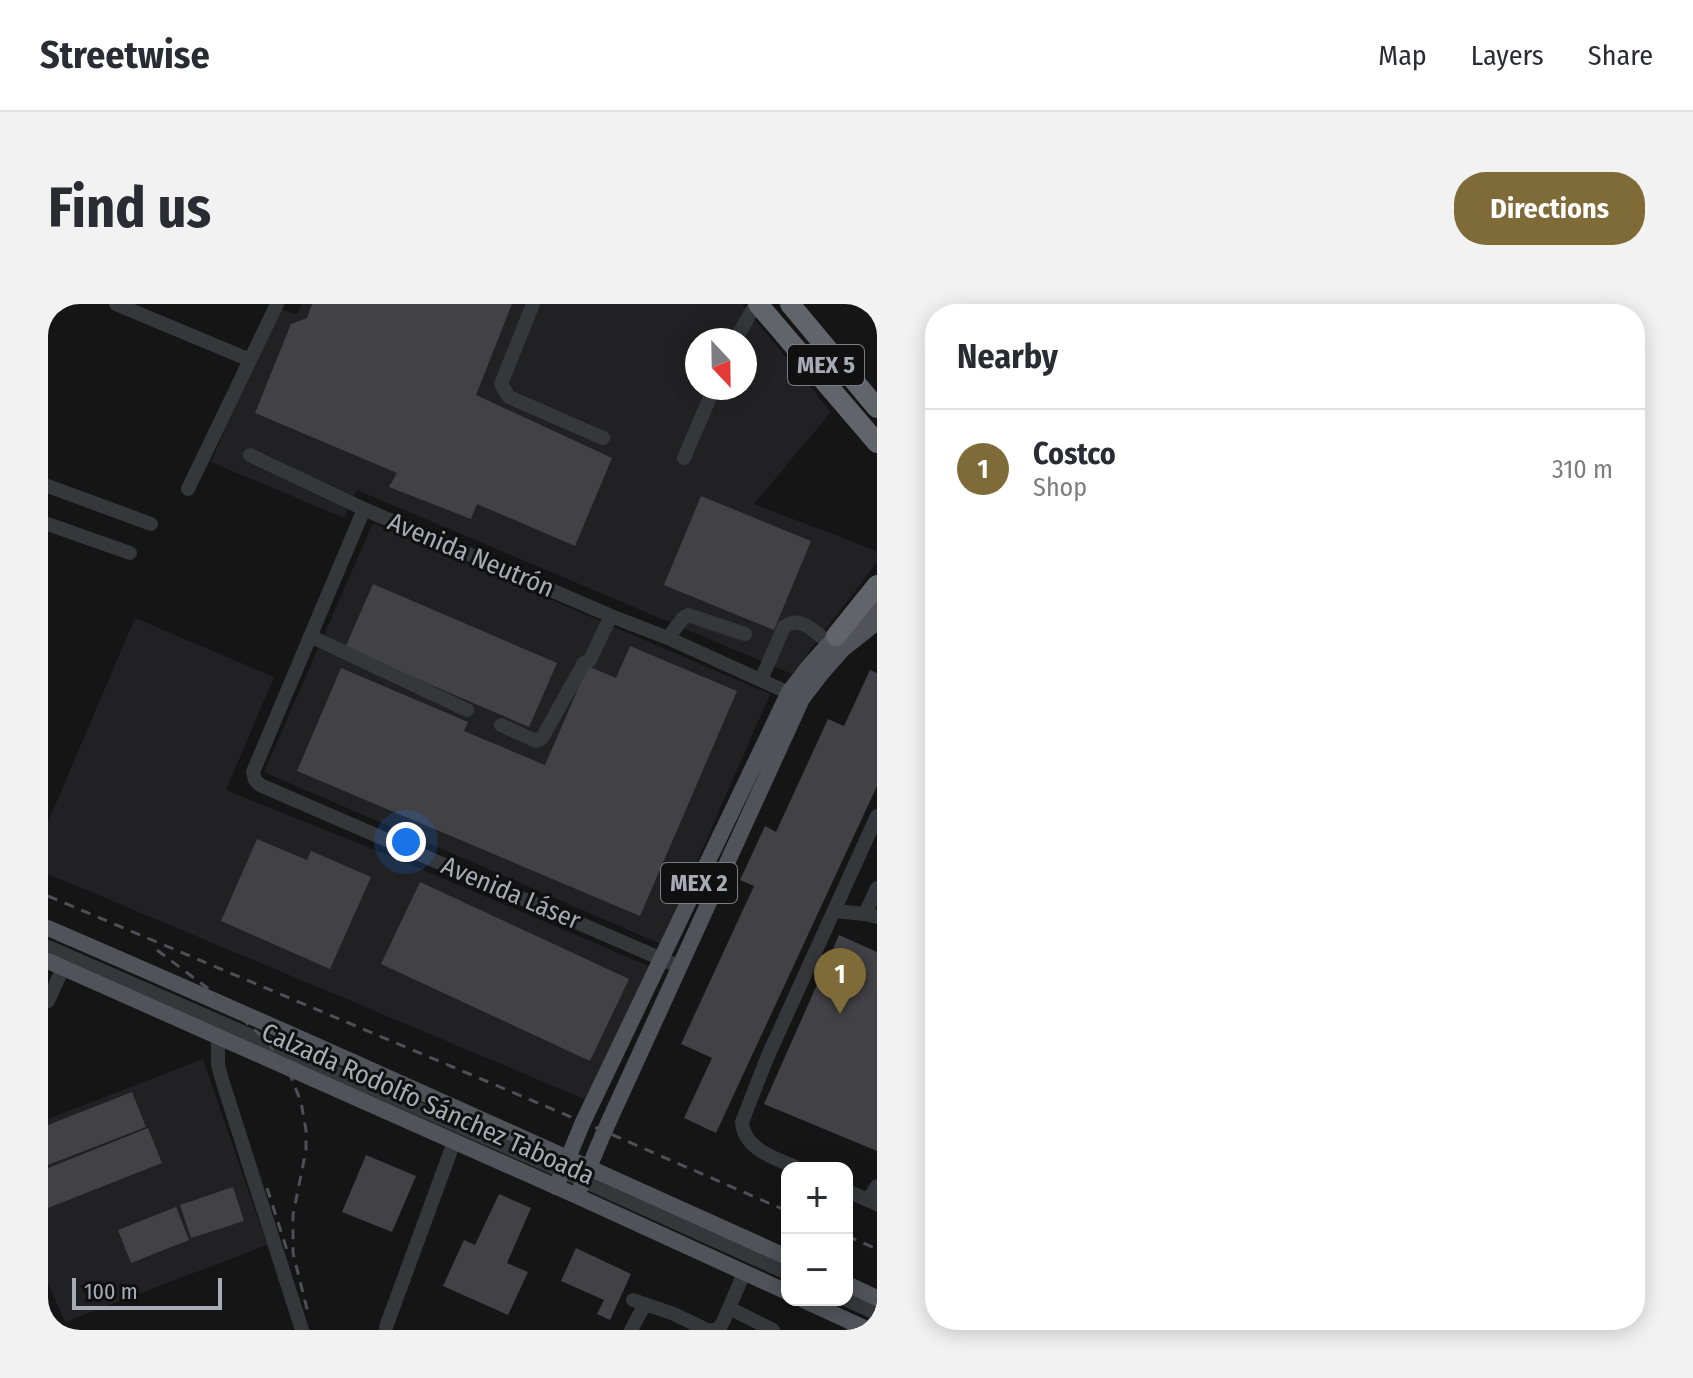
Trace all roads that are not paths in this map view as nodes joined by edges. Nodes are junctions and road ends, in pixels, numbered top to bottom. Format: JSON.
{"nodes":[{"id":1,"x":116,"y":304,"type":"edge"},
{"id":2,"x":277,"y":304,"type":"edge"},
{"id":3,"x":533,"y":304,"type":"edge"},
{"id":4,"x":757,"y":304,"type":"edge"},
{"id":5,"x":775,"y":304,"type":"edge"},
{"id":6,"x":790,"y":304,"type":"edge"},
{"id":7,"x":806,"y":304,"type":"edge"},
{"id":8,"x":742,"y":328,"type":"edge"},
{"id":9,"x":250,"y":360,"type":"junction"},
{"id":10,"x":877,"y":389,"type":"edge"},
{"id":11,"x":709,"y":400,"type":"edge"},
{"id":12,"x":877,"y":408,"type":"edge"},
{"id":13,"x":877,"y":426,"type":"edge"},
{"id":14,"x":603,"y":438,"type":"dead end"},
{"id":15,"x":877,"y":443,"type":"edge"},
{"id":16,"x":250,"y":455,"type":"dead end"},
{"id":17,"x":684,"y":458,"type":"dead end"},
{"id":18,"x":48,"y":486,"type":"edge"},
{"id":19,"x":188,"y":489,"type":"dead end"},
{"id":20,"x":364,"y":509,"type":"junction"},
{"id":21,"x":48,"y":524,"type":"edge"},
{"id":22,"x":151,"y":524,"type":"dead end"},
{"id":23,"x":130,"y":553,"type":"dead end"},
{"id":24,"x":877,"y":585,"type":"edge"},
{"id":25,"x":877,"y":604,"type":"edge"},
{"id":26,"x":611,"y":616,"type":"junction"},
{"id":27,"x":877,"y":622,"type":"edge"},
{"id":28,"x":745,"y":634,"type":"dead end"},
{"id":29,"x":310,"y":636,"type":"junction"},
{"id":30,"x":668,"y":638,"type":"junction"},
{"id":31,"x":832,"y":640,"type":"junction"},
{"id":32,"x":761,"y":680,"type":"junction"},
{"id":33,"x":796,"y":696,"type":"junction"},
{"id":34,"x":467,"y":710,"type":"dead end"},
{"id":35,"x":501,"y":725,"type":"dead end"},
{"id":36,"x":255,"y":780,"type":"joint"},
{"id":37,"x":877,"y":816,"type":"edge"},
{"id":38,"x":873,"y":836,"type":"edge"},
{"id":39,"x":877,"y":888,"type":"edge"},
{"id":40,"x":834,"y":911,"type":"junction"},
{"id":41,"x":871,"y":916,"type":"edge"},
{"id":42,"x":48,"y":928,"type":"edge"},
{"id":43,"x":48,"y":947,"type":"edge"},
{"id":44,"x":662,"y":958,"type":"junction"},
{"id":45,"x":56,"y":964,"type":"edge"},
{"id":46,"x":680,"y":967,"type":"junction"},
{"id":47,"x":48,"y":1001,"type":"edge"},
{"id":48,"x":218,"y":1037,"type":"junction"},
{"id":49,"x":454,"y":1142,"type":"junction"},
{"id":50,"x":785,"y":1162,"type":"edge"},
{"id":51,"x":563,"y":1172,"type":"junction"},
{"id":52,"x":584,"y":1181,"type":"junction"},
{"id":53,"x":877,"y":1186,"type":"edge"},
{"id":54,"x":853,"y":1194,"type":"edge"},
{"id":55,"x":872,"y":1202,"type":"edge"},
{"id":56,"x":781,"y":1255,"type":"edge"},
{"id":57,"x":781,"y":1270,"type":"edge"},
{"id":58,"x":744,"y":1273,"type":"junction"},
{"id":59,"x":853,"y":1287,"type":"edge"},
{"id":60,"x":781,"y":1289,"type":"edge"},
{"id":61,"x":877,"y":1298,"type":"edge"},
{"id":62,"x":853,"y":1303,"type":"edge"},
{"id":63,"x":816,"y":1306,"type":"edge"},
{"id":64,"x":729,"y":1308,"type":"junction"},
{"id":65,"x":877,"y":1314,"type":"edge"},
{"id":66,"x":386,"y":1327,"type":"dead end"},
{"id":67,"x":703,"y":1329,"type":"edge"},
{"id":68,"x":865,"y":1329,"type":"edge"},
{"id":69,"x":302,"y":1330,"type":"edge"},
{"id":70,"x":631,"y":1330,"type":"edge"},
{"id":71,"x":773,"y":1330,"type":"edge"}],
"edges":[{"from":1,"to":9,"type":"lane"},
{"from":2,"to":9,"type":"lane"},
{"from":3,"to":14,"type":"lane"},
{"from":4,"to":8,"type":"lane"},
{"from":4,"to":15,"type":"highway"},
{"from":5,"to":13,"type":"highway","number":"MEX 5"},
{"from":6,"to":12,"type":"highway","number":"MEX 5"},
{"from":7,"to":10,"type":"highway"},
{"from":9,"to":19,"type":"lane"},
{"from":11,"to":17,"type":"lane"},
{"from":16,"to":20,"type":"lane"},
{"from":18,"to":22,"type":"lane"},
{"from":20,"to":26,"type":"lane","name":"Avenida Neutrón"},
{"from":20,"to":29,"type":"lane","name":"Avenida Neutrón"},
{"from":21,"to":23,"type":"lane"},
{"from":24,"to":31,"type":"highway"},
{"from":25,"to":31,"type":"main road","number":"MEX 2"},
{"from":26,"to":30,"type":"lane","name":"Avenida Neutrón"},
{"from":26,"to":35,"type":"lane"},
{"from":27,"to":33,"type":"main road","number":"MEX 2"},
{"from":28,"to":30,"type":"lane"},
{"from":29,"to":34,"type":"lane"},
{"from":29,"to":36,"type":"lane","name":"Avenida Neutrón"},
{"from":30,"to":32,"type":"lane","name":"Avenida Neutrón"},
{"from":31,"to":32,"type":"lane"},
{"from":31,"to":33,"type":"main road","number":"MEX 2"},
{"from":32,"to":33,"type":"lane","name":"Avenida Neutrón"},
{"from":33,"to":44,"type":"main road","number":"MEX 2"},
{"from":33,"to":46,"type":"main road","number":"MEX 2"},
{"from":36,"to":44,"type":"lane","name":"Avenida Láser"},
{"from":37,"to":38,"type":"lane"},
{"from":38,"to":40,"type":"lane"},
{"from":39,"to":41,"type":"lane"},
{"from":40,"to":41,"type":"lane"},
{"from":40,"to":50,"type":"lane"},
{"from":42,"to":51,"type":"main road","name":"Calzada Rodolfo Sánchez Taboada"},
{"from":43,"to":51,"type":"lane"},
{"from":44,"to":46,"type":"lane","name":"Avenida Láser"},
{"from":44,"to":51,"type":"main road","number":"MEX 2"},
{"from":45,"to":47,"type":"lane"},
{"from":45,"to":48,"type":"main road","name":"Calzada Rodolfo Sánchez Taboada"},
{"from":46,"to":52,"type":"main road","number":"MEX 2"},
{"from":48,"to":49,"type":"main road","name":"Calzada Rodolfo Sánchez Taboada"},
{"from":48,"to":69,"type":"lane"},
{"from":49,"to":51,"type":"main road","name":"Calzada Rodolfo Sánchez Taboada"},
{"from":49,"to":66,"type":"lane"},
{"from":51,"to":52,"type":"main road","name":"Calzada Rodolfo Sánchez Taboada"},
{"from":51,"to":52,"type":"main road","name":"Calzada Rodolfo Sánchez Taboada"},
{"from":52,"to":56,"type":"main road","name":"Calzada Rodolfo Sánchez Taboada"},
{"from":52,"to":57,"type":"lane"},
{"from":52,"to":58,"type":"main road","name":"Calzada Rodolfo Sánchez Taboada"},
{"from":53,"to":55,"type":"lane"},
{"from":54,"to":55,"type":"lane"},
{"from":58,"to":60,"type":"main road","name":"Calzada Rodolfo Sánchez Taboada"},
{"from":58,"to":64,"type":"lane"},
{"from":59,"to":61,"type":"main road"},
{"from":62,"to":65,"type":"lane"},
{"from":63,"to":68,"type":"main road"},
{"from":64,"to":67,"type":"lane"},
{"from":64,"to":71,"type":"lane"},
{"from":67,"to":70,"type":"lane"}]}
